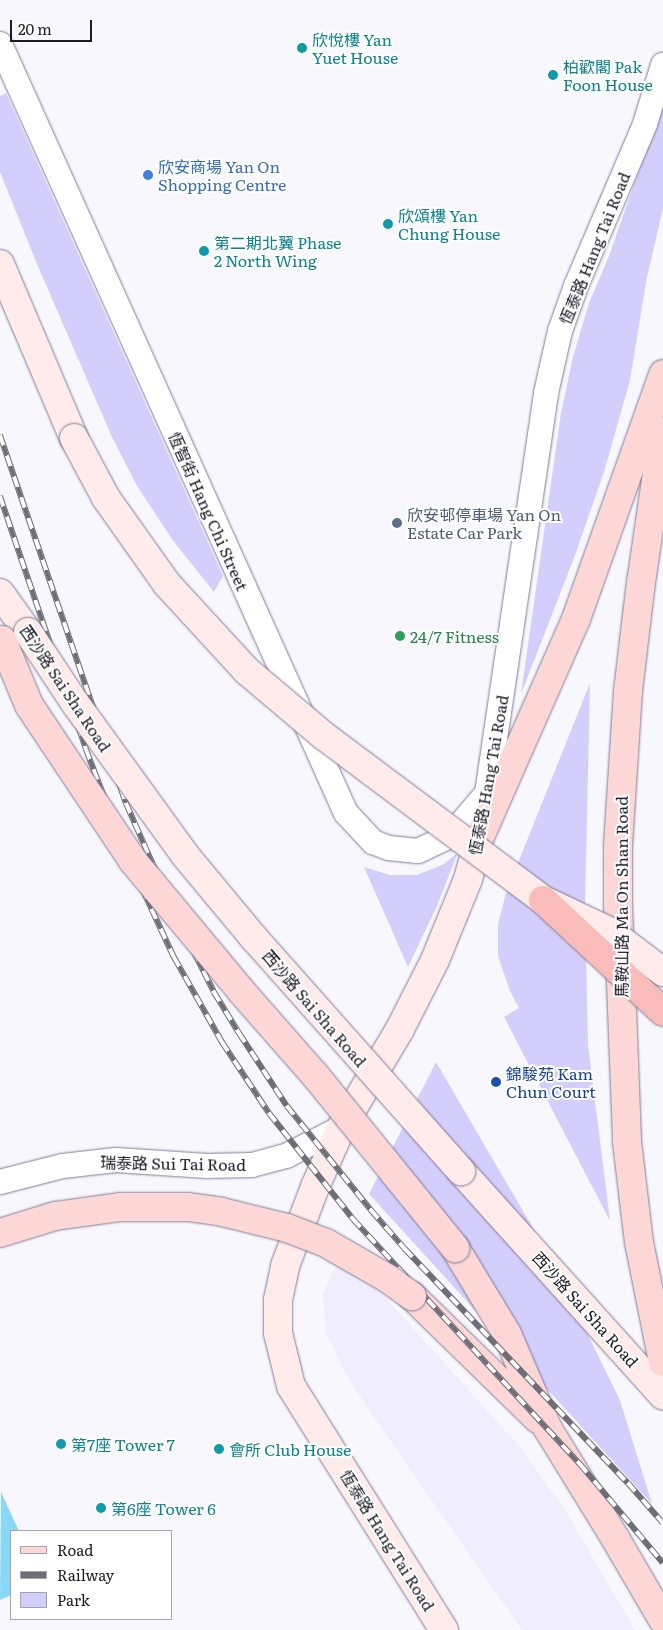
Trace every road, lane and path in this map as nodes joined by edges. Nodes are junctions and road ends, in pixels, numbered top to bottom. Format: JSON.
{"nodes":[{"id":1,"x":0,"y":44,"type":"edge"},
{"id":2,"x":663,"y":64,"type":"edge"},
{"id":3,"x":0,"y":264,"type":"edge"},
{"id":4,"x":663,"y":374,"type":"edge"},
{"id":5,"x":663,"y":432,"type":"edge"},
{"id":6,"x":0,"y":593,"type":"edge"},
{"id":7,"x":1,"y":637,"type":"edge"},
{"id":8,"x":488,"y":792,"type":"junction"},
{"id":9,"x":479,"y":839,"type":"junction"},
{"id":10,"x":543,"y":900,"type":"junction"},
{"id":11,"x":663,"y":972,"type":"edge"},
{"id":12,"x":663,"y":1012,"type":"edge"},
{"id":13,"x":341,"y":1128,"type":"junction"},
{"id":14,"x":0,"y":1182,"type":"edge"},
{"id":15,"x":0,"y":1233,"type":"edge"},
{"id":16,"x":663,"y":1362,"type":"edge"},
{"id":17,"x":663,"y":1395,"type":"edge"},
{"id":18,"x":548,"y":1429,"type":"junction"},
{"id":19,"x":663,"y":1620,"type":"edge"},
{"id":20,"x":444,"y":1630,"type":"edge"}],
"edges":[{"from":1,"to":8,"type":"street","name":"恆智街 Hang Chi Street"},
{"from":2,"to":8,"type":"street","name":"恆泰路 Hang Tai Road"},
{"from":3,"to":10,"type":"main road","bridge":true},
{"from":4,"to":9,"type":"main road"},
{"from":5,"to":16,"type":"main road","name":"馬鞍山路 Ma On Shan Road"},
{"from":6,"to":17,"type":"main road","name":"西沙路 Sai Sha Road","bridge":true},
{"from":7,"to":18,"type":"main road","bridge":true},
{"from":8,"to":9,"type":"street","name":"恆泰路 Hang Tai Road"},
{"from":9,"to":13,"type":"main road","name":"恆泰路 Hang Tai Road"},
{"from":10,"to":11,"type":"main road","bridge":true},
{"from":10,"to":12,"type":"highway","bridge":true},
{"from":13,"to":14,"type":"street","name":"瑞泰路 Sui Tai Road"},
{"from":13,"to":20,"type":"main road","name":"恆泰路 Hang Tai Road"},
{"from":15,"to":18,"type":"main road","bridge":true},
{"from":18,"to":19,"type":"main road"}]}
